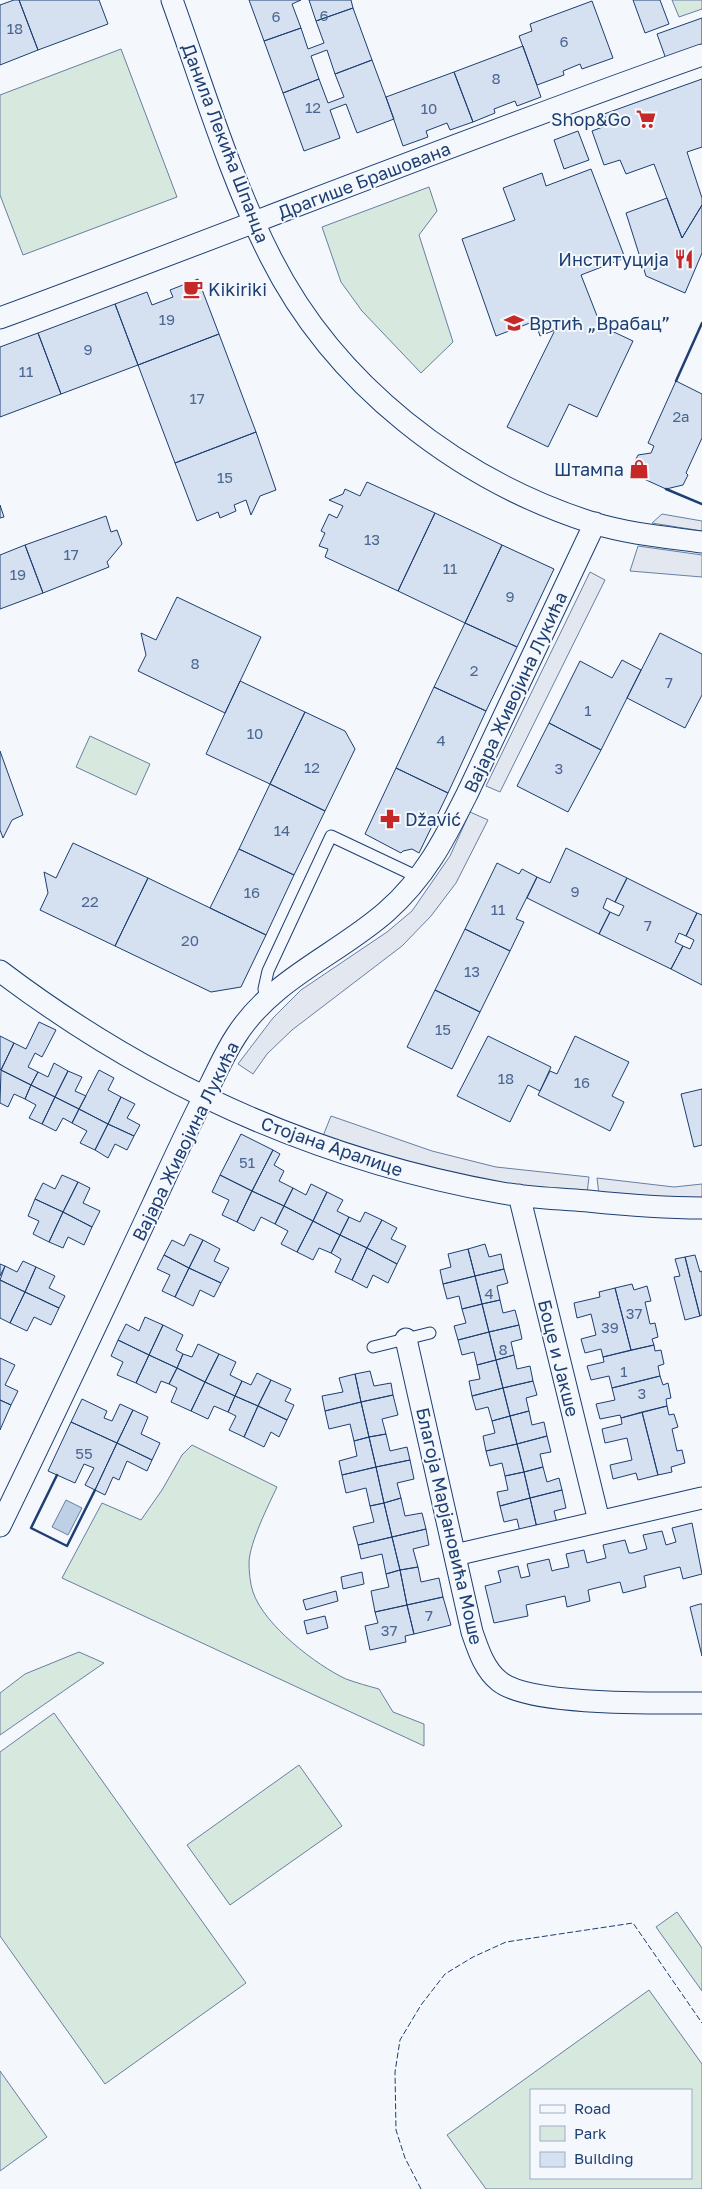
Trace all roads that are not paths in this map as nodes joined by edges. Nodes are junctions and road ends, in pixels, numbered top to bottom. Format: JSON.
{"nodes":[{"id":1,"x":172,"y":0,"type":"edge"},
{"id":2,"x":702,"y":55,"type":"edge"},
{"id":3,"x":254,"y":223,"type":"junction"},
{"id":4,"x":0,"y":318,"type":"edge"},
{"id":5,"x":594,"y":523,"type":"junction"},
{"id":6,"x":702,"y":542,"type":"edge"},
{"id":7,"x":420,"y":878,"type":"junction"},
{"id":8,"x":0,"y":971,"type":"edge"},
{"id":9,"x":266,"y":1001,"type":"junction"},
{"id":10,"x":203,"y":1097,"type":"junction"},
{"id":11,"x":519,"y":1195,"type":"junction"},
{"id":12,"x":702,"y":1208,"type":"edge"},
{"id":13,"x":430,"y":1333,"type":"dead end"},
{"id":14,"x":406,"y":1339,"type":"junction"},
{"id":15,"x":373,"y":1347,"type":"dead end"},
{"id":16,"x":702,"y":1498,"type":"edge"},
{"id":17,"x":599,"y":1521,"type":"junction"},
{"id":18,"x":0,"y":1526,"type":"edge"},
{"id":19,"x":455,"y":1555,"type":"junction"},
{"id":20,"x":702,"y":1703,"type":"edge"}],
"edges":[{"from":1,"to":3,"type":"street","name":"Данила Лекића Шпанца"},
{"from":2,"to":3,"type":"street","name":"Драгише Брашована"},
{"from":3,"to":4,"type":"street","name":"Драгише Брашована"},
{"from":3,"to":5,"type":"street","name":"Данила Лекића Шпанца"},
{"from":5,"to":6,"type":"street","name":"Данила Лекића Шпанца"},
{"from":5,"to":7,"type":"street","name":"Вајара Живојина Лукића"},
{"from":7,"to":9,"type":"street","name":"Вајара Живојина Лукића"},
{"from":7,"to":9,"type":"lane"},
{"from":8,"to":10,"type":"street","name":"Стојана Аралице"},
{"from":9,"to":10,"type":"street","name":"Вајара Живојина Лукића"},
{"from":10,"to":11,"type":"street","name":"Стојана Аралице"},
{"from":10,"to":18,"type":"street","name":"Вајара Живојина Лукића"},
{"from":11,"to":12,"type":"street","name":"Стојана Аралице"},
{"from":11,"to":17,"type":"street","name":"Боце и Јакше"},
{"from":13,"to":14,"type":"lane"},
{"from":14,"to":15,"type":"lane"},
{"from":14,"to":19,"type":"street","name":"Благоја Марјановића Моше"},
{"from":16,"to":17,"type":"street"},
{"from":17,"to":19,"type":"street"},
{"from":19,"to":20,"type":"street","name":"Благоја Марјановића Моше"}]}
